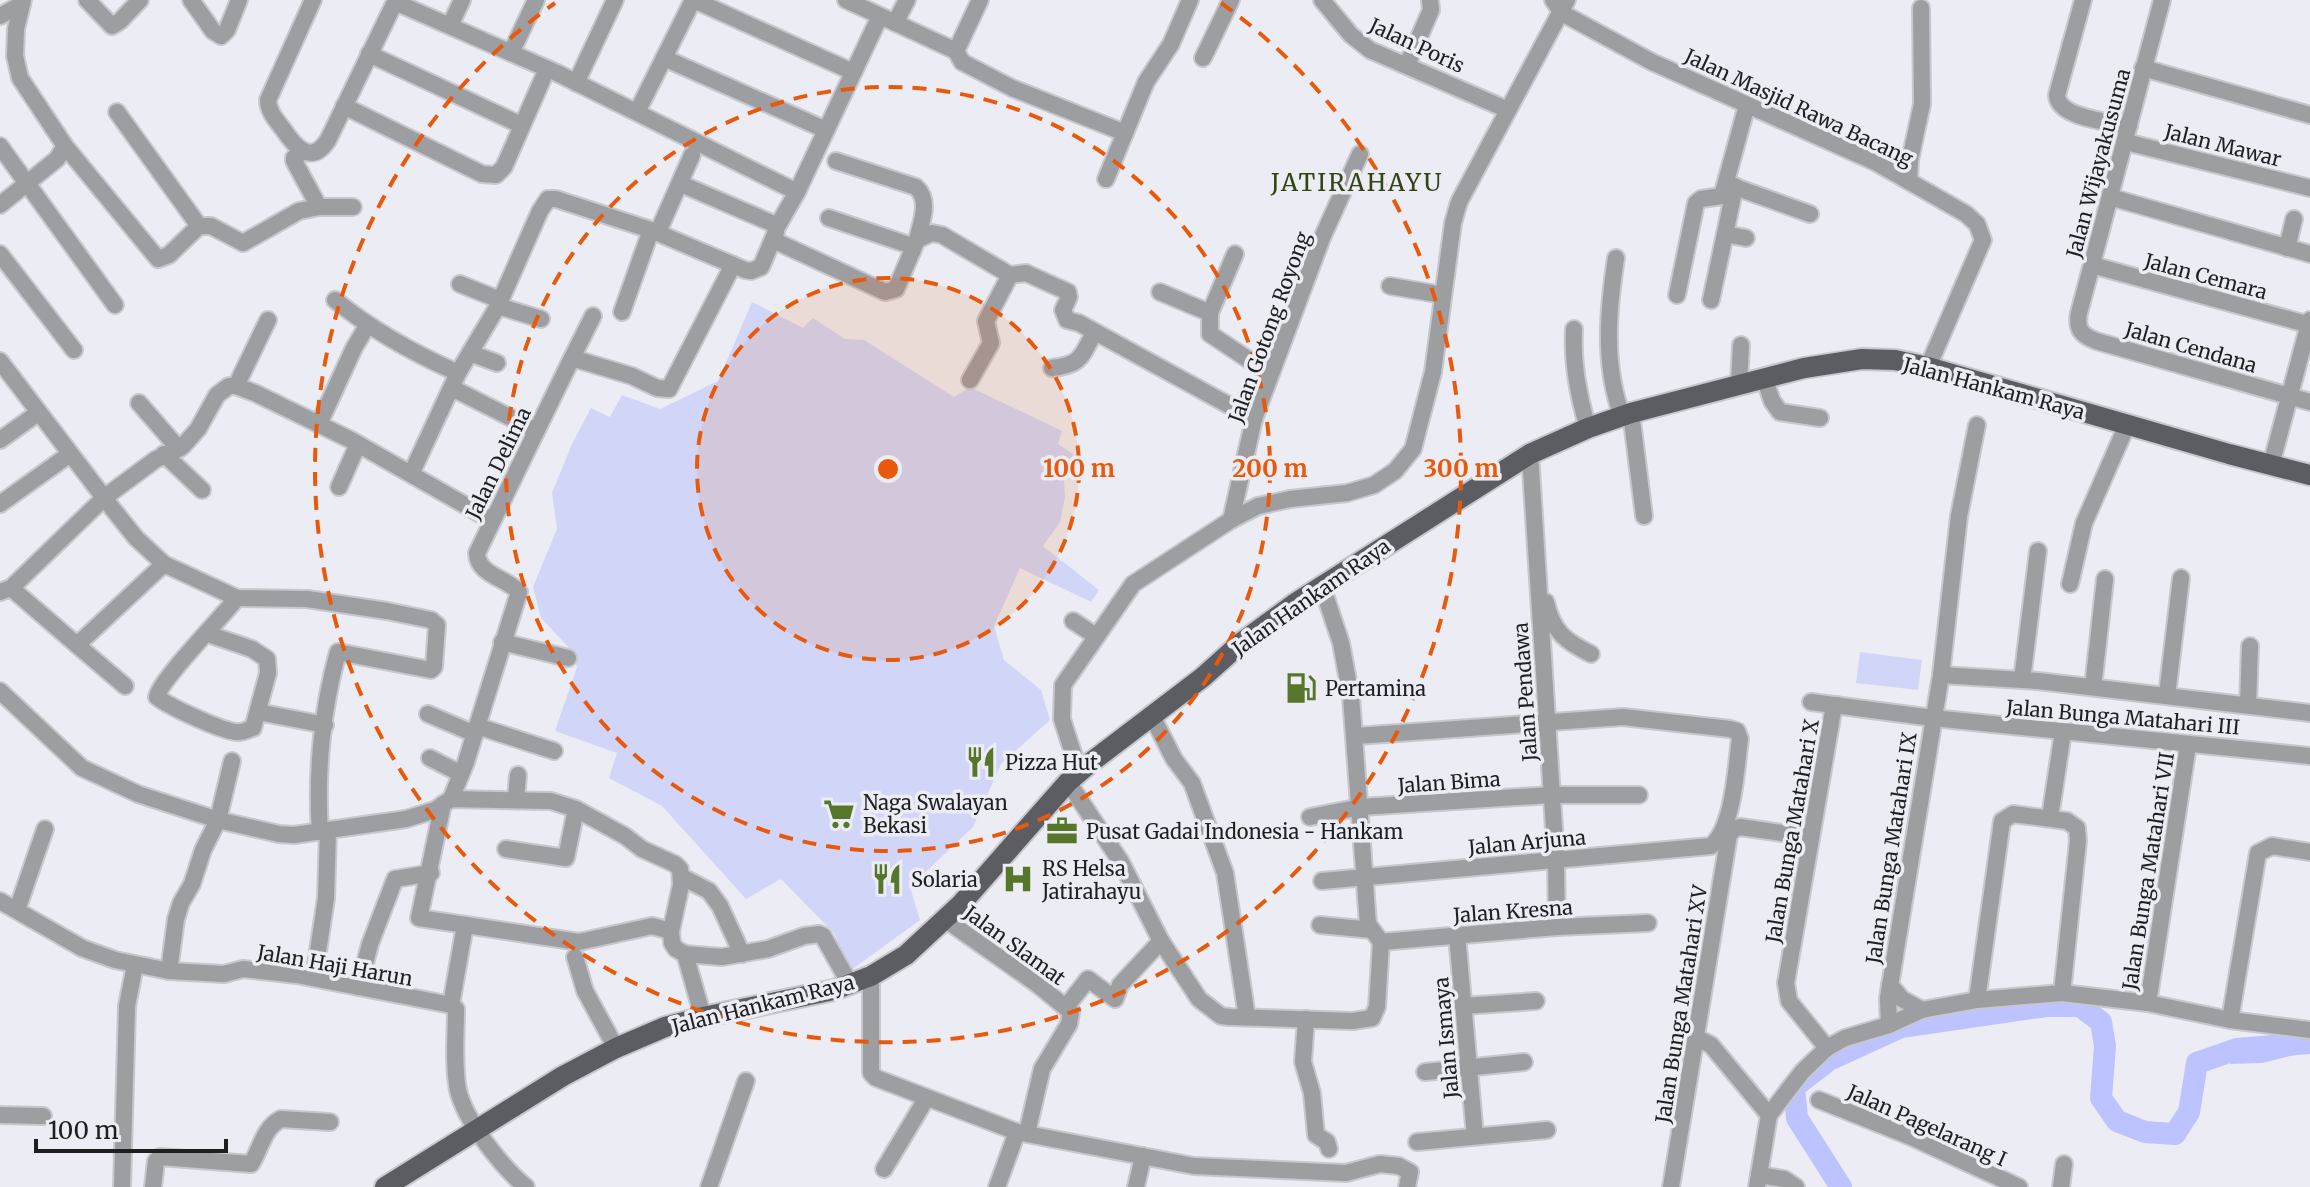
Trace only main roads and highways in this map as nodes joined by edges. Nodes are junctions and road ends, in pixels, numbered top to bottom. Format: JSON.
{"nodes":[{"id":1,"x":2310,"y":475,"type":"edge"},
{"id":2,"x":385,"y":1187,"type":"edge"}],
"edges":[{"from":1,"to":2,"type":"main road","name":"Jalan Hankam Raya"}]}
